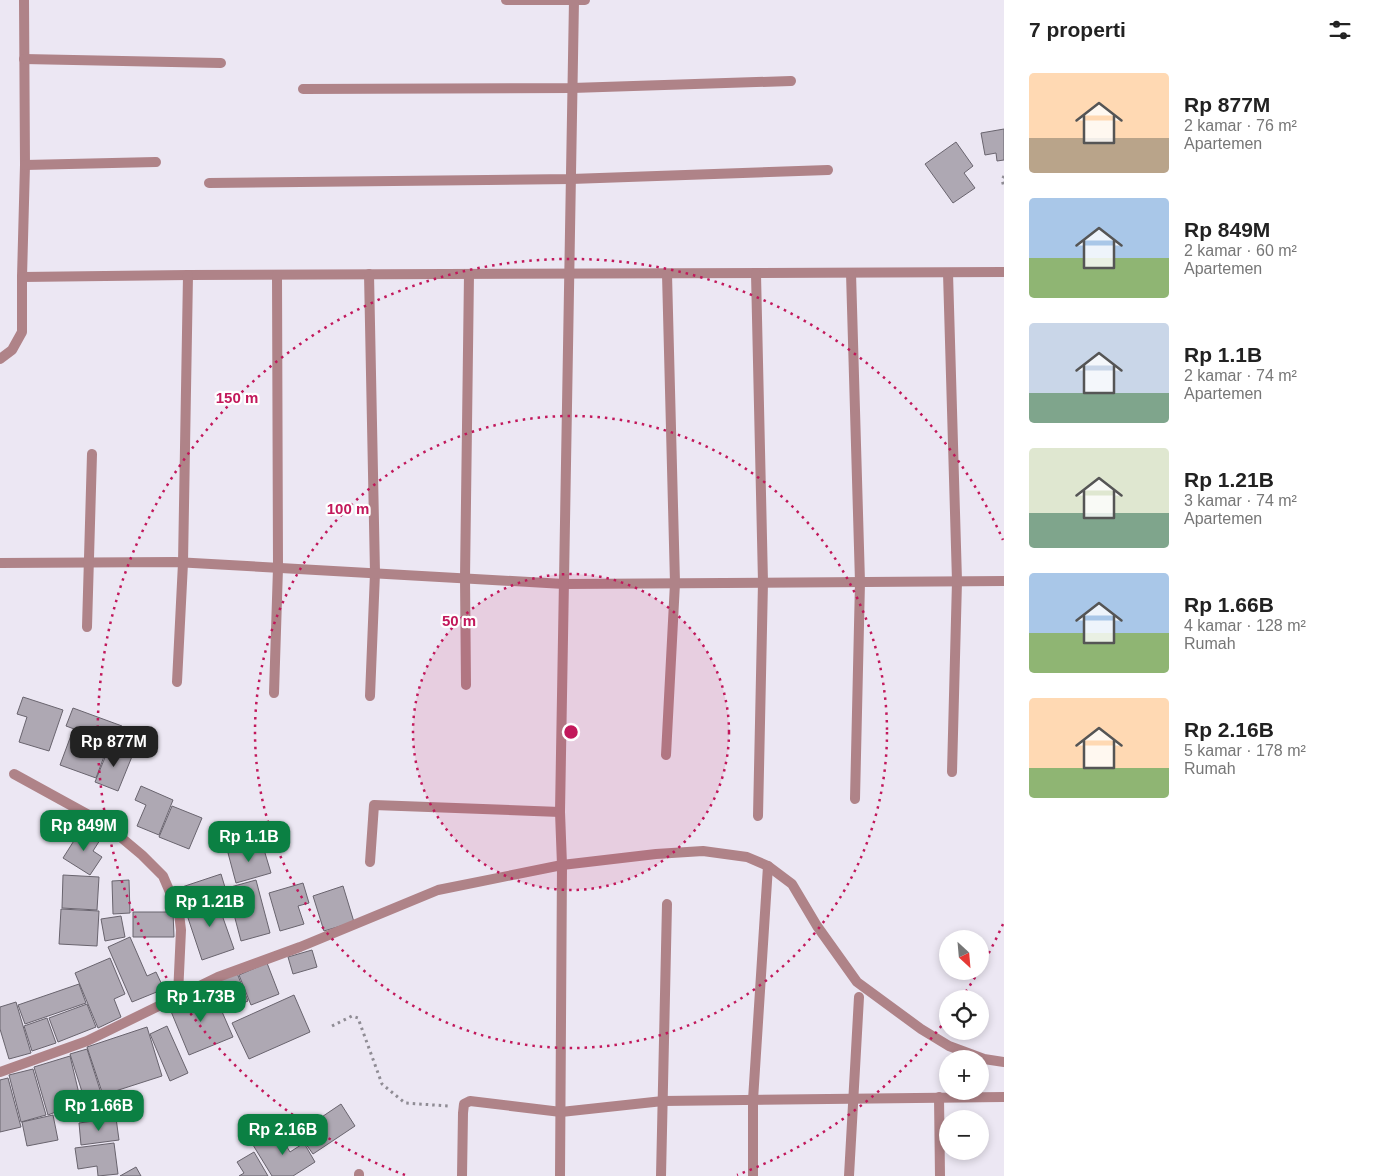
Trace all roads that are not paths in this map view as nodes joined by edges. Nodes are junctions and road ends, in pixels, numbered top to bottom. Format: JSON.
{"nodes":[{"id":1,"x":24,"y":0,"type":"edge"},
{"id":2,"x":506,"y":0,"type":"edge"},
{"id":3,"x":574,"y":0,"type":"edge"},
{"id":4,"x":585,"y":0,"type":"edge"},
{"id":5,"x":24,"y":59,"type":"junction"},
{"id":6,"x":221,"y":63,"type":"dead end"},
{"id":7,"x":791,"y":81,"type":"dead end"},
{"id":8,"x":572,"y":88,"type":"junction"},
{"id":9,"x":303,"y":89,"type":"dead end"},
{"id":10,"x":156,"y":162,"type":"dead end"},
{"id":11,"x":25,"y":165,"type":"junction"},
{"id":12,"x":828,"y":170,"type":"dead end"},
{"id":13,"x":571,"y":179,"type":"junction"},
{"id":14,"x":209,"y":183,"type":"dead end"},
{"id":15,"x":1004,"y":272,"type":"edge"},
{"id":16,"x":851,"y":273,"type":"junction"},
{"id":17,"x":948,"y":273,"type":"junction"},
{"id":18,"x":188,"y":274,"type":"junction"},
{"id":19,"x":369,"y":274,"type":"junction"},
{"id":20,"x":469,"y":274,"type":"junction"},
{"id":21,"x":569,"y":274,"type":"junction"},
{"id":22,"x":668,"y":274,"type":"junction"},
{"id":23,"x":756,"y":274,"type":"junction"},
{"id":24,"x":277,"y":275,"type":"junction"},
{"id":25,"x":22,"y":277,"type":"junction"},
{"id":26,"x":0,"y":359,"type":"edge"},
{"id":27,"x":92,"y":454,"type":"dead end"},
{"id":28,"x":0,"y":563,"type":"edge"},
{"id":29,"x":90,"y":563,"type":"junction"},
{"id":30,"x":183,"y":563,"type":"junction"},
{"id":31,"x":278,"y":568,"type":"junction"},
{"id":32,"x":375,"y":573,"type":"junction"},
{"id":33,"x":466,"y":578,"type":"junction"},
{"id":34,"x":957,"y":581,"type":"junction"},
{"id":35,"x":1004,"y":581,"type":"edge"},
{"id":36,"x":763,"y":582,"type":"junction"},
{"id":37,"x":860,"y":582,"type":"junction"},
{"id":38,"x":675,"y":583,"type":"junction"},
{"id":39,"x":564,"y":584,"type":"junction"},
{"id":40,"x":87,"y":627,"type":"dead end"},
{"id":41,"x":176,"y":682,"type":"dead end"},
{"id":42,"x":466,"y":685,"type":"dead end"},
{"id":43,"x":274,"y":693,"type":"dead end"},
{"id":44,"x":370,"y":696,"type":"dead end"},
{"id":45,"x":666,"y":755,"type":"dead end"},
{"id":46,"x":952,"y":772,"type":"dead end"},
{"id":47,"x":14,"y":774,"type":"dead end"},
{"id":48,"x":855,"y":799,"type":"dead end"},
{"id":49,"x":560,"y":812,"type":"junction"},
{"id":50,"x":758,"y":816,"type":"dead end"},
{"id":51,"x":370,"y":862,"type":"dead end"},
{"id":52,"x":562,"y":865,"type":"junction"},
{"id":53,"x":768,"y":866,"type":"junction"},
{"id":54,"x":667,"y":904,"type":"dead end"},
{"id":55,"x":178,"y":995,"type":"junction"},
{"id":56,"x":860,"y":997,"type":"dead end"},
{"id":57,"x":1004,"y":1062,"type":"edge"},
{"id":58,"x":0,"y":1072,"type":"edge"},
{"id":59,"x":989,"y":1097,"type":"edge"},
{"id":60,"x":1004,"y":1097,"type":"edge"},
{"id":61,"x":852,"y":1098,"type":"junction"},
{"id":62,"x":939,"y":1098,"type":"edge"},
{"id":63,"x":754,"y":1100,"type":"junction"},
{"id":64,"x":939,"y":1100,"type":"edge"},
{"id":65,"x":663,"y":1101,"type":"junction"},
{"id":66,"x":561,"y":1112,"type":"junction"},
{"id":67,"x":462,"y":1176,"type":"edge"},
{"id":68,"x":560,"y":1176,"type":"edge"},
{"id":69,"x":661,"y":1176,"type":"edge"},
{"id":70,"x":753,"y":1176,"type":"edge"},
{"id":71,"x":848,"y":1176,"type":"edge"},
{"id":72,"x":940,"y":1176,"type":"edge"}],
"edges":[{"from":1,"to":5,"type":"street"},
{"from":2,"to":3,"type":"street"},
{"from":3,"to":4,"type":"street"},
{"from":3,"to":8,"type":"street"},
{"from":5,"to":6,"type":"street"},
{"from":5,"to":11,"type":"street"},
{"from":7,"to":8,"type":"street"},
{"from":8,"to":9,"type":"street"},
{"from":8,"to":13,"type":"street"},
{"from":10,"to":11,"type":"street"},
{"from":11,"to":25,"type":"street"},
{"from":12,"to":13,"type":"street"},
{"from":13,"to":14,"type":"street"},
{"from":13,"to":21,"type":"street"},
{"from":15,"to":17,"type":"street"},
{"from":16,"to":17,"type":"street"},
{"from":16,"to":23,"type":"street"},
{"from":16,"to":37,"type":"street"},
{"from":17,"to":34,"type":"street"},
{"from":18,"to":24,"type":"street"},
{"from":18,"to":25,"type":"street"},
{"from":18,"to":30,"type":"street"},
{"from":19,"to":20,"type":"street"},
{"from":19,"to":24,"type":"street"},
{"from":19,"to":32,"type":"street"},
{"from":20,"to":21,"type":"street"},
{"from":20,"to":33,"type":"street"},
{"from":21,"to":22,"type":"street"},
{"from":21,"to":39,"type":"street"},
{"from":22,"to":23,"type":"street"},
{"from":22,"to":38,"type":"street"},
{"from":23,"to":36,"type":"street"},
{"from":24,"to":31,"type":"street"},
{"from":25,"to":26,"type":"street"},
{"from":27,"to":29,"type":"street"},
{"from":28,"to":29,"type":"street"},
{"from":29,"to":30,"type":"street"},
{"from":29,"to":40,"type":"street"},
{"from":30,"to":31,"type":"street"},
{"from":30,"to":41,"type":"street"},
{"from":31,"to":32,"type":"street"},
{"from":31,"to":43,"type":"street"},
{"from":32,"to":33,"type":"street"},
{"from":32,"to":44,"type":"street"},
{"from":33,"to":39,"type":"street"},
{"from":33,"to":42,"type":"street"},
{"from":34,"to":35,"type":"street"},
{"from":34,"to":37,"type":"street"},
{"from":34,"to":46,"type":"street"},
{"from":36,"to":37,"type":"street"},
{"from":36,"to":38,"type":"street"},
{"from":36,"to":50,"type":"street"},
{"from":37,"to":48,"type":"street"},
{"from":38,"to":39,"type":"street"},
{"from":38,"to":45,"type":"street"},
{"from":39,"to":49,"type":"street"},
{"from":47,"to":55,"type":"street"},
{"from":49,"to":51,"type":"street"},
{"from":49,"to":52,"type":"street"},
{"from":52,"to":53,"type":"street"},
{"from":52,"to":55,"type":"street"},
{"from":52,"to":66,"type":"street"},
{"from":53,"to":57,"type":"street"},
{"from":53,"to":63,"type":"street"},
{"from":54,"to":65,"type":"street"},
{"from":55,"to":58,"type":"street"},
{"from":56,"to":61,"type":"street"},
{"from":59,"to":60,"type":"street"},
{"from":61,"to":62,"type":"street"},
{"from":61,"to":63,"type":"street"},
{"from":61,"to":71,"type":"street"},
{"from":63,"to":65,"type":"street"},
{"from":63,"to":70,"type":"street"},
{"from":64,"to":72,"type":"street"},
{"from":65,"to":66,"type":"street"},
{"from":65,"to":69,"type":"street"},
{"from":66,"to":67,"type":"street"},
{"from":66,"to":68,"type":"street"}]}
